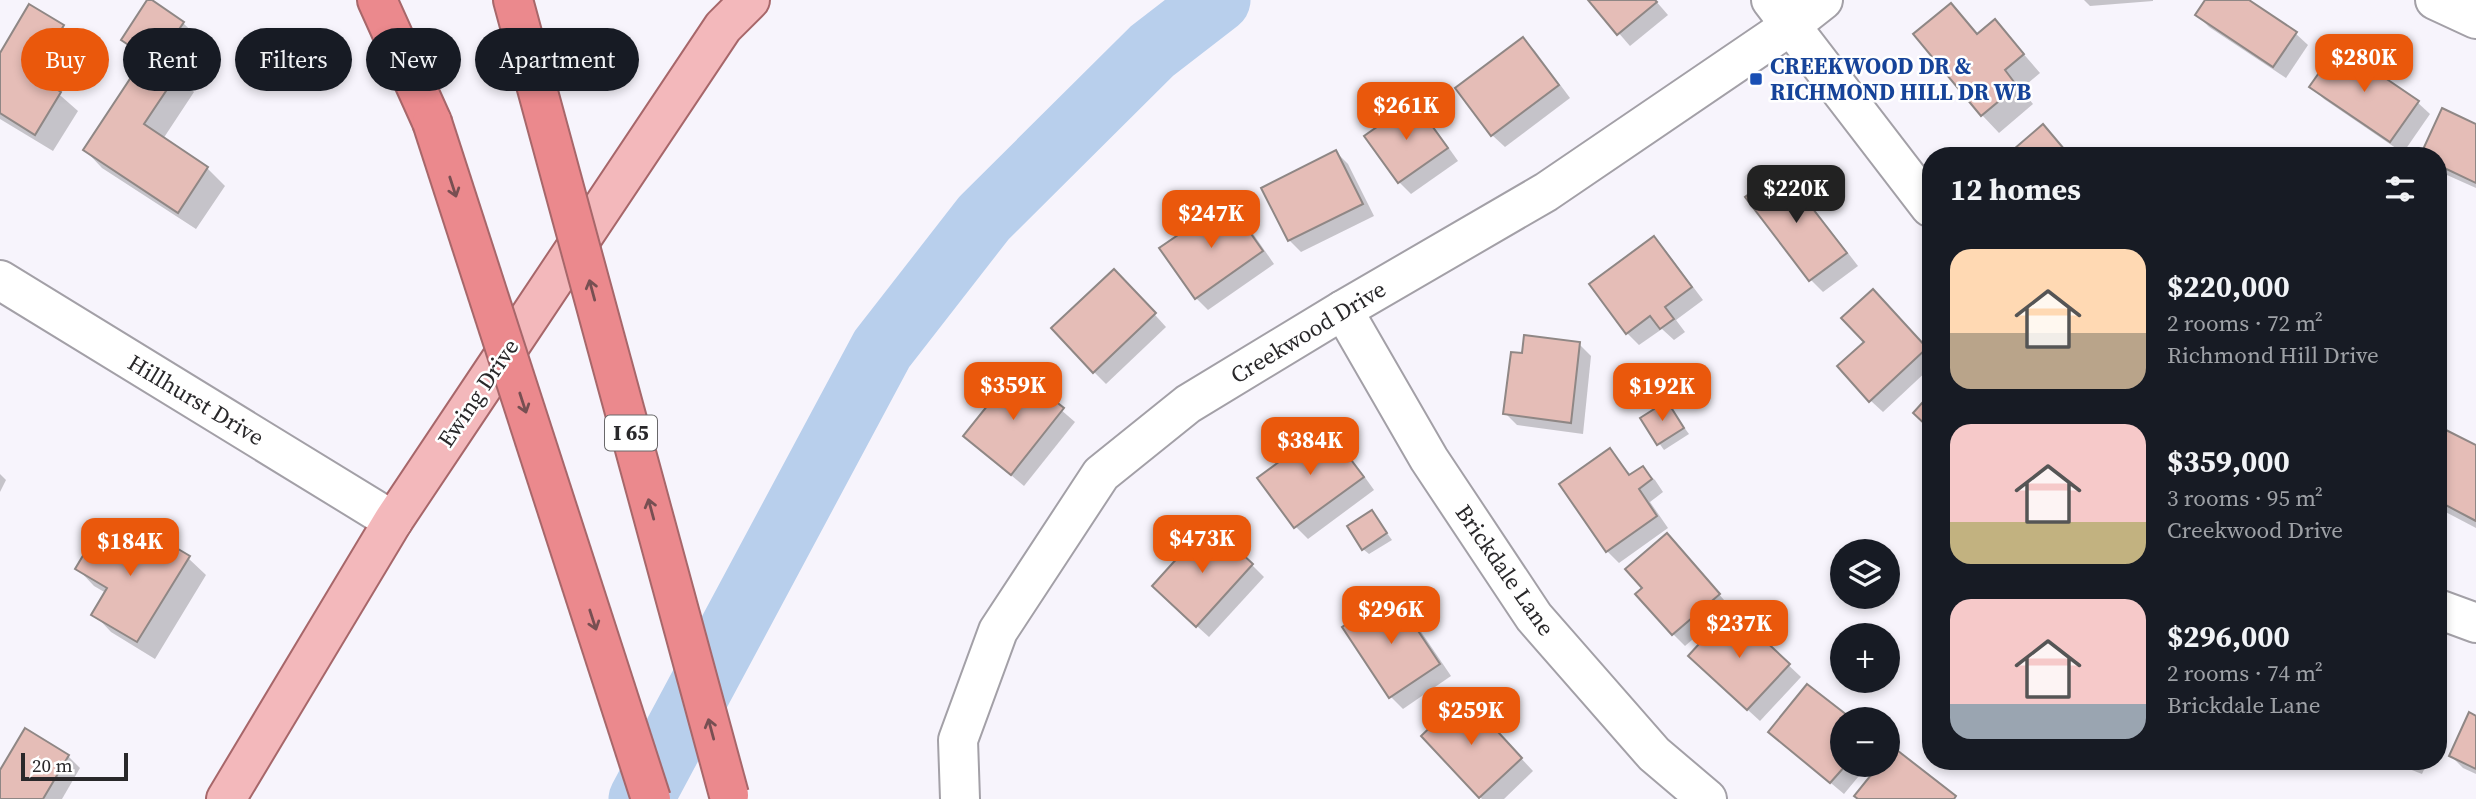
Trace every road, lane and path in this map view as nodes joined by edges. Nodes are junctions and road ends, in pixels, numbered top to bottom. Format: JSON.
{"nodes":[{"id":1,"x":377,"y":0,"type":"edge"},
{"id":2,"x":513,"y":0,"type":"edge"},
{"id":3,"x":750,"y":0,"type":"edge"},
{"id":4,"x":1823,"y":0,"type":"edge"},
{"id":5,"x":2435,"y":0,"type":"edge"},
{"id":6,"x":1780,"y":13,"type":"edge"},
{"id":7,"x":2476,"y":19,"type":"edge"},
{"id":8,"x":1922,"y":197,"type":"edge"},
{"id":9,"x":0,"y":280,"type":"edge"},
{"id":10,"x":1343,"y":310,"type":"junction"},
{"id":11,"x":393,"y":521,"type":"junction"},
{"id":12,"x":2447,"y":612,"type":"edge"},
{"id":13,"x":2476,"y":623,"type":"edge"},
{"id":14,"x":730,"y":797,"type":"edge"},
{"id":15,"x":226,"y":799,"type":"edge"},
{"id":16,"x":651,"y":799,"type":"edge"},
{"id":17,"x":960,"y":799,"type":"edge"},
{"id":18,"x":1707,"y":799,"type":"edge"}],
"edges":[{"from":1,"to":16,"type":"highway","one_way":true,"bridge":true},
{"from":14,"to":2,"type":"highway","number":"I 65","one_way":true,"bridge":true},
{"from":3,"to":11,"type":"main road","name":"Ewing Drive"},
{"from":4,"to":6,"type":"street","name":"Creekwood Drive"},
{"from":5,"to":7,"type":"street"},
{"from":6,"to":8,"type":"street"},
{"from":6,"to":10,"type":"street","name":"Creekwood Drive"},
{"from":9,"to":11,"type":"street","name":"Hillhurst Drive"},
{"from":10,"to":17,"type":"street","name":"Creekwood Drive"},
{"from":10,"to":18,"type":"street","name":"Brickdale Lane"},
{"from":11,"to":15,"type":"main road","name":"Ewing Drive"},
{"from":12,"to":13,"type":"street"}]}
